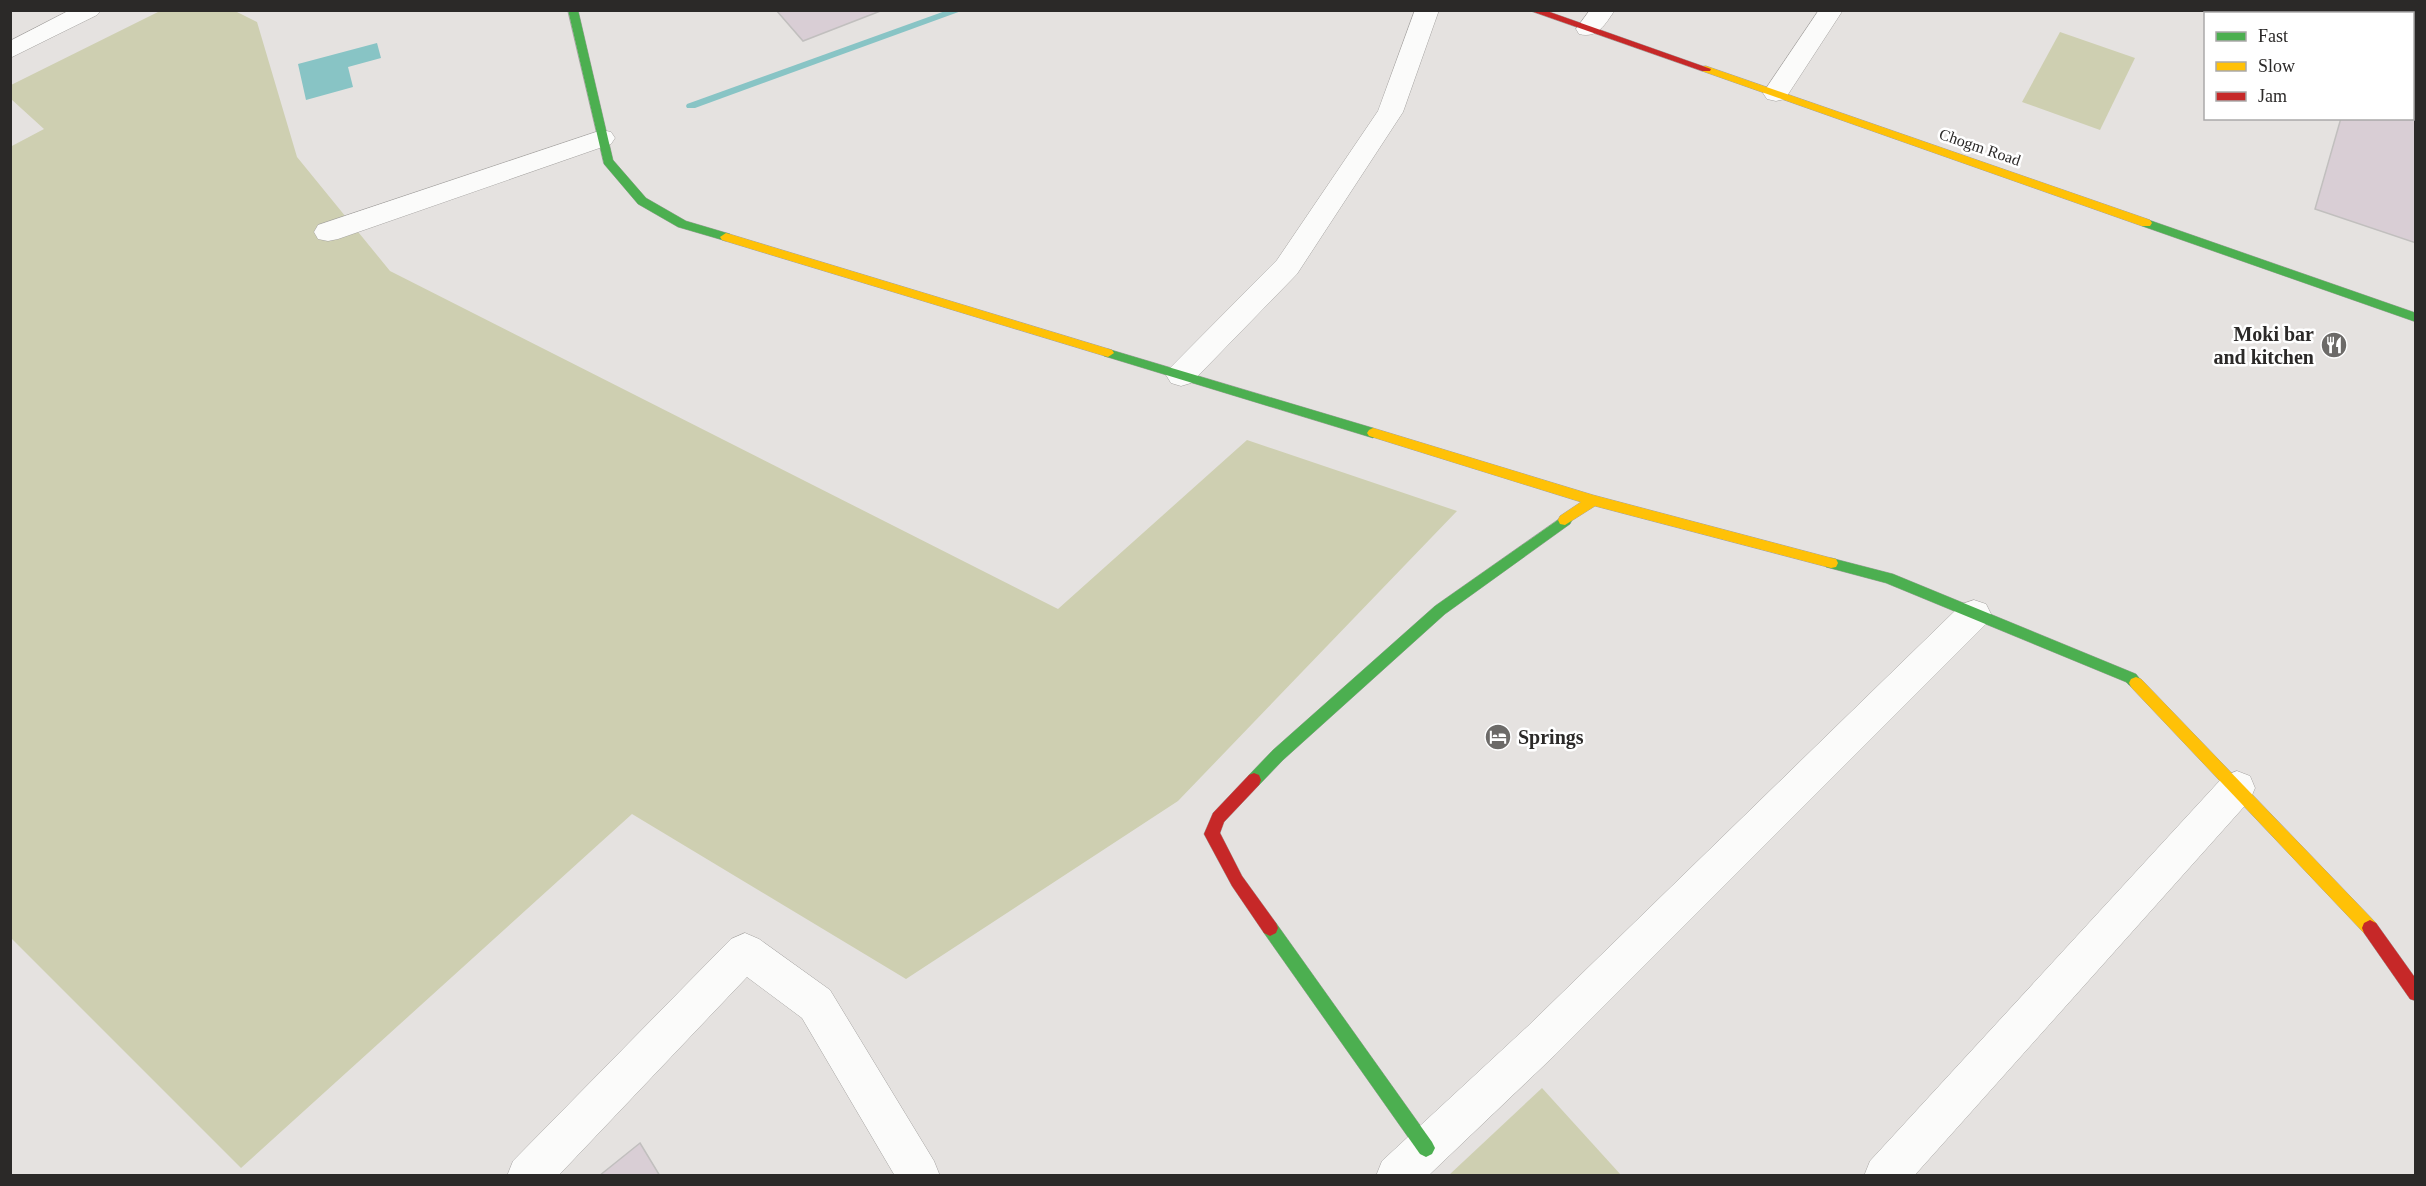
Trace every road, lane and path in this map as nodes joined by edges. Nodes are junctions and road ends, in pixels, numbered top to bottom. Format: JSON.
{"nodes":[{"id":1,"x":89,"y":10,"type":"edge"},
{"id":2,"x":573,"y":10,"type":"edge"},
{"id":3,"x":1427,"y":10,"type":"edge"},
{"id":4,"x":1533,"y":10,"type":"edge"},
{"id":5,"x":1604,"y":10,"type":"edge"},
{"id":6,"x":1831,"y":10,"type":"edge"},
{"id":7,"x":1588,"y":29,"type":"junction"},
{"id":8,"x":10,"y":51,"type":"edge"},
{"id":9,"x":1776,"y":93,"type":"junction"},
{"id":10,"x":602,"y":138,"type":"junction"},
{"id":11,"x":328,"y":232,"type":"dead end"},
{"id":12,"x":2415,"y":318,"type":"edge"},
{"id":13,"x":1180,"y":375,"type":"junction"},
{"id":14,"x":1593,"y":500,"type":"junction"},
{"id":15,"x":1974,"y":614,"type":"junction"},
{"id":16,"x":2237,"y":788,"type":"junction"},
{"id":17,"x":2415,"y":993,"type":"edge"},
{"id":18,"x":1426,"y":1148,"type":"junction"},
{"id":19,"x":528,"y":1176,"type":"edge"},
{"id":20,"x":919,"y":1176,"type":"edge"},
{"id":21,"x":1397,"y":1176,"type":"edge"},
{"id":22,"x":1885,"y":1176,"type":"edge"}],
"edges":[{"from":1,"to":8,"type":"street"},
{"from":2,"to":10,"type":"street"},
{"from":3,"to":13,"type":"street"},
{"from":4,"to":7,"type":"street","name":"Chogm Road"},
{"from":5,"to":7,"type":"street"},
{"from":6,"to":9,"type":"street"},
{"from":7,"to":9,"type":"street","name":"Chogm Road"},
{"from":9,"to":12,"type":"street","name":"Chogm Road"},
{"from":10,"to":11,"type":"street"},
{"from":10,"to":13,"type":"street"},
{"from":13,"to":14,"type":"street"},
{"from":14,"to":15,"type":"street"},
{"from":14,"to":18,"type":"street"},
{"from":15,"to":16,"type":"street"},
{"from":15,"to":18,"type":"street"},
{"from":16,"to":17,"type":"street"},
{"from":16,"to":22,"type":"street"},
{"from":18,"to":21,"type":"street"},
{"from":19,"to":20,"type":"street"}]}
